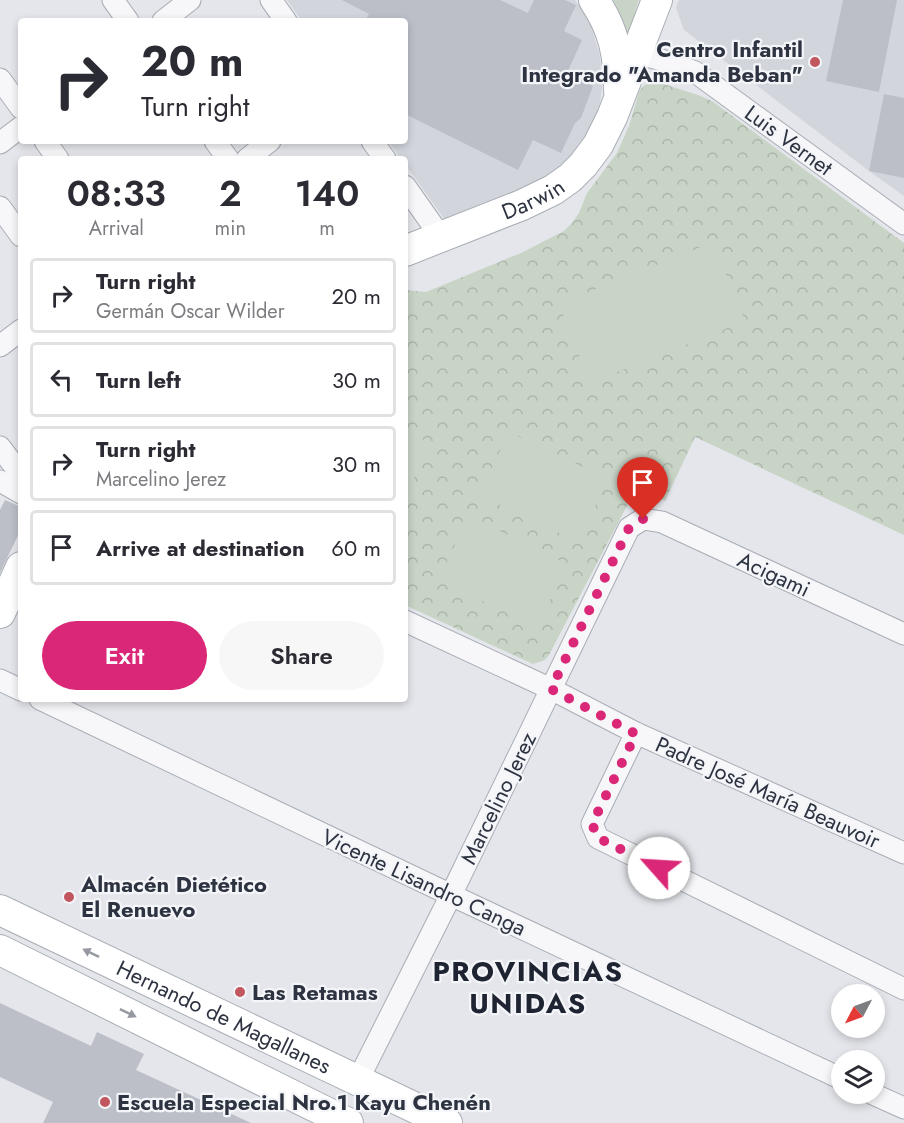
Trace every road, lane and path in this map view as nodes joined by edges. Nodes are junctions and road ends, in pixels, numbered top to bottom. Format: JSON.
{"nodes":[{"id":1,"x":112,"y":0,"type":"edge"},
{"id":2,"x":190,"y":0,"type":"edge"},
{"id":3,"x":271,"y":0,"type":"edge"},
{"id":4,"x":594,"y":0,"type":"edge"},
{"id":5,"x":657,"y":0,"type":"edge"},
{"id":6,"x":126,"y":18,"type":"edge"},
{"id":7,"x":167,"y":18,"type":"edge"},
{"id":8,"x":284,"y":18,"type":"edge"},
{"id":9,"x":637,"y":54,"type":"junction"},
{"id":10,"x":0,"y":79,"type":"edge"},
{"id":11,"x":620,"y":99,"type":"junction"},
{"id":12,"x":18,"y":104,"type":"edge"},
{"id":13,"x":18,"y":129,"type":"edge"},
{"id":14,"x":0,"y":143,"type":"edge"},
{"id":15,"x":266,"y":144,"type":"edge"},
{"id":16,"x":251,"y":156,"type":"edge"},
{"id":17,"x":408,"y":190,"type":"edge"},
{"id":18,"x":0,"y":207,"type":"edge"},
{"id":19,"x":904,"y":224,"type":"edge"},
{"id":20,"x":18,"y":232,"type":"edge"},
{"id":21,"x":441,"y":237,"type":"junction"},
{"id":22,"x":408,"y":250,"type":"edge"},
{"id":23,"x":18,"y":332,"type":"edge"},
{"id":24,"x":0,"y":346,"type":"edge"},
{"id":25,"x":0,"y":447,"type":"edge"},
{"id":26,"x":18,"y":470,"type":"edge"},
{"id":27,"x":0,"y":481,"type":"edge"},
{"id":28,"x":18,"y":492,"type":"edge"},
{"id":29,"x":643,"y":519,"type":"joint"},
{"id":30,"x":18,"y":574,"type":"edge"},
{"id":31,"x":0,"y":614,"type":"edge"},
{"id":32,"x":408,"y":622,"type":"edge"},
{"id":33,"x":904,"y":633,"type":"edge"},
{"id":34,"x":0,"y":680,"type":"edge"},
{"id":35,"x":18,"y":689,"type":"edge"},
{"id":36,"x":551,"y":689,"type":"junction"},
{"id":37,"x":46,"y":702,"type":"edge"},
{"id":38,"x":636,"y":734,"type":"junction"},
{"id":39,"x":904,"y":853,"type":"edge"},
{"id":40,"x":451,"y":895,"type":"junction"},
{"id":41,"x":0,"y":910,"type":"edge"},
{"id":42,"x":0,"y":950,"type":"edge"},
{"id":43,"x":904,"y":989,"type":"edge"},
{"id":44,"x":831,"y":1073,"type":"edge"},
{"id":45,"x":358,"y":1080,"type":"junction"},
{"id":46,"x":885,"y":1099,"type":"edge"},
{"id":47,"x":904,"y":1108,"type":"edge"},
{"id":48,"x":348,"y":1123,"type":"edge"},
{"id":49,"x":447,"y":1123,"type":"edge"}],
"edges":[{"from":1,"to":6,"type":"street"},
{"from":2,"to":7,"type":"street"},
{"from":3,"to":8,"type":"street"},
{"from":4,"to":11,"type":"main road","name":"Darwin"},
{"from":5,"to":9,"type":"main road","name":"Darwin"},
{"from":9,"to":11,"type":"main road","name":"Darwin"},
{"from":9,"to":19,"type":"street","name":"Luis Vernet"},
{"from":10,"to":12,"type":"street"},
{"from":11,"to":21,"type":"main road","name":"Darwin"},
{"from":13,"to":14,"type":"street"},
{"from":15,"to":16,"type":"street"},
{"from":17,"to":21,"type":"street"},
{"from":18,"to":20,"type":"street"},
{"from":21,"to":22,"type":"main road","name":"Darwin"},
{"from":23,"to":24,"type":"street"},
{"from":25,"to":26,"type":"street"},
{"from":27,"to":28,"type":"street"},
{"from":29,"to":33,"type":"street","name":"Acigami"},
{"from":29,"to":36,"type":"street","name":"Marcelino Jerez"},
{"from":30,"to":31,"type":"main road"},
{"from":32,"to":36,"type":"street","name":"Padre José María Beauvoir"},
{"from":34,"to":35,"type":"street"},
{"from":36,"to":38,"type":"street","name":"Padre José María Beauvoir"},
{"from":36,"to":40,"type":"street","name":"Marcelino Jerez"},
{"from":37,"to":40,"type":"street","name":"Vicente Lisandro Canga"},
{"from":38,"to":39,"type":"street","name":"Padre José María Beauvoir"},
{"from":38,"to":43,"type":"street"},
{"from":40,"to":44,"type":"street","name":"Vicente Lisandro Canga"},
{"from":40,"to":45,"type":"street","name":"Marcelino Jerez"},
{"from":45,"to":41,"type":"main road","name":"Hernando de Magallanes","one_way":true},
{"from":42,"to":48,"type":"main road","name":"Hernando de Magallanes","one_way":true},
{"from":45,"to":49,"type":"main road","name":"Hernando de Magallanes"},
{"from":46,"to":47,"type":"street"}]}
